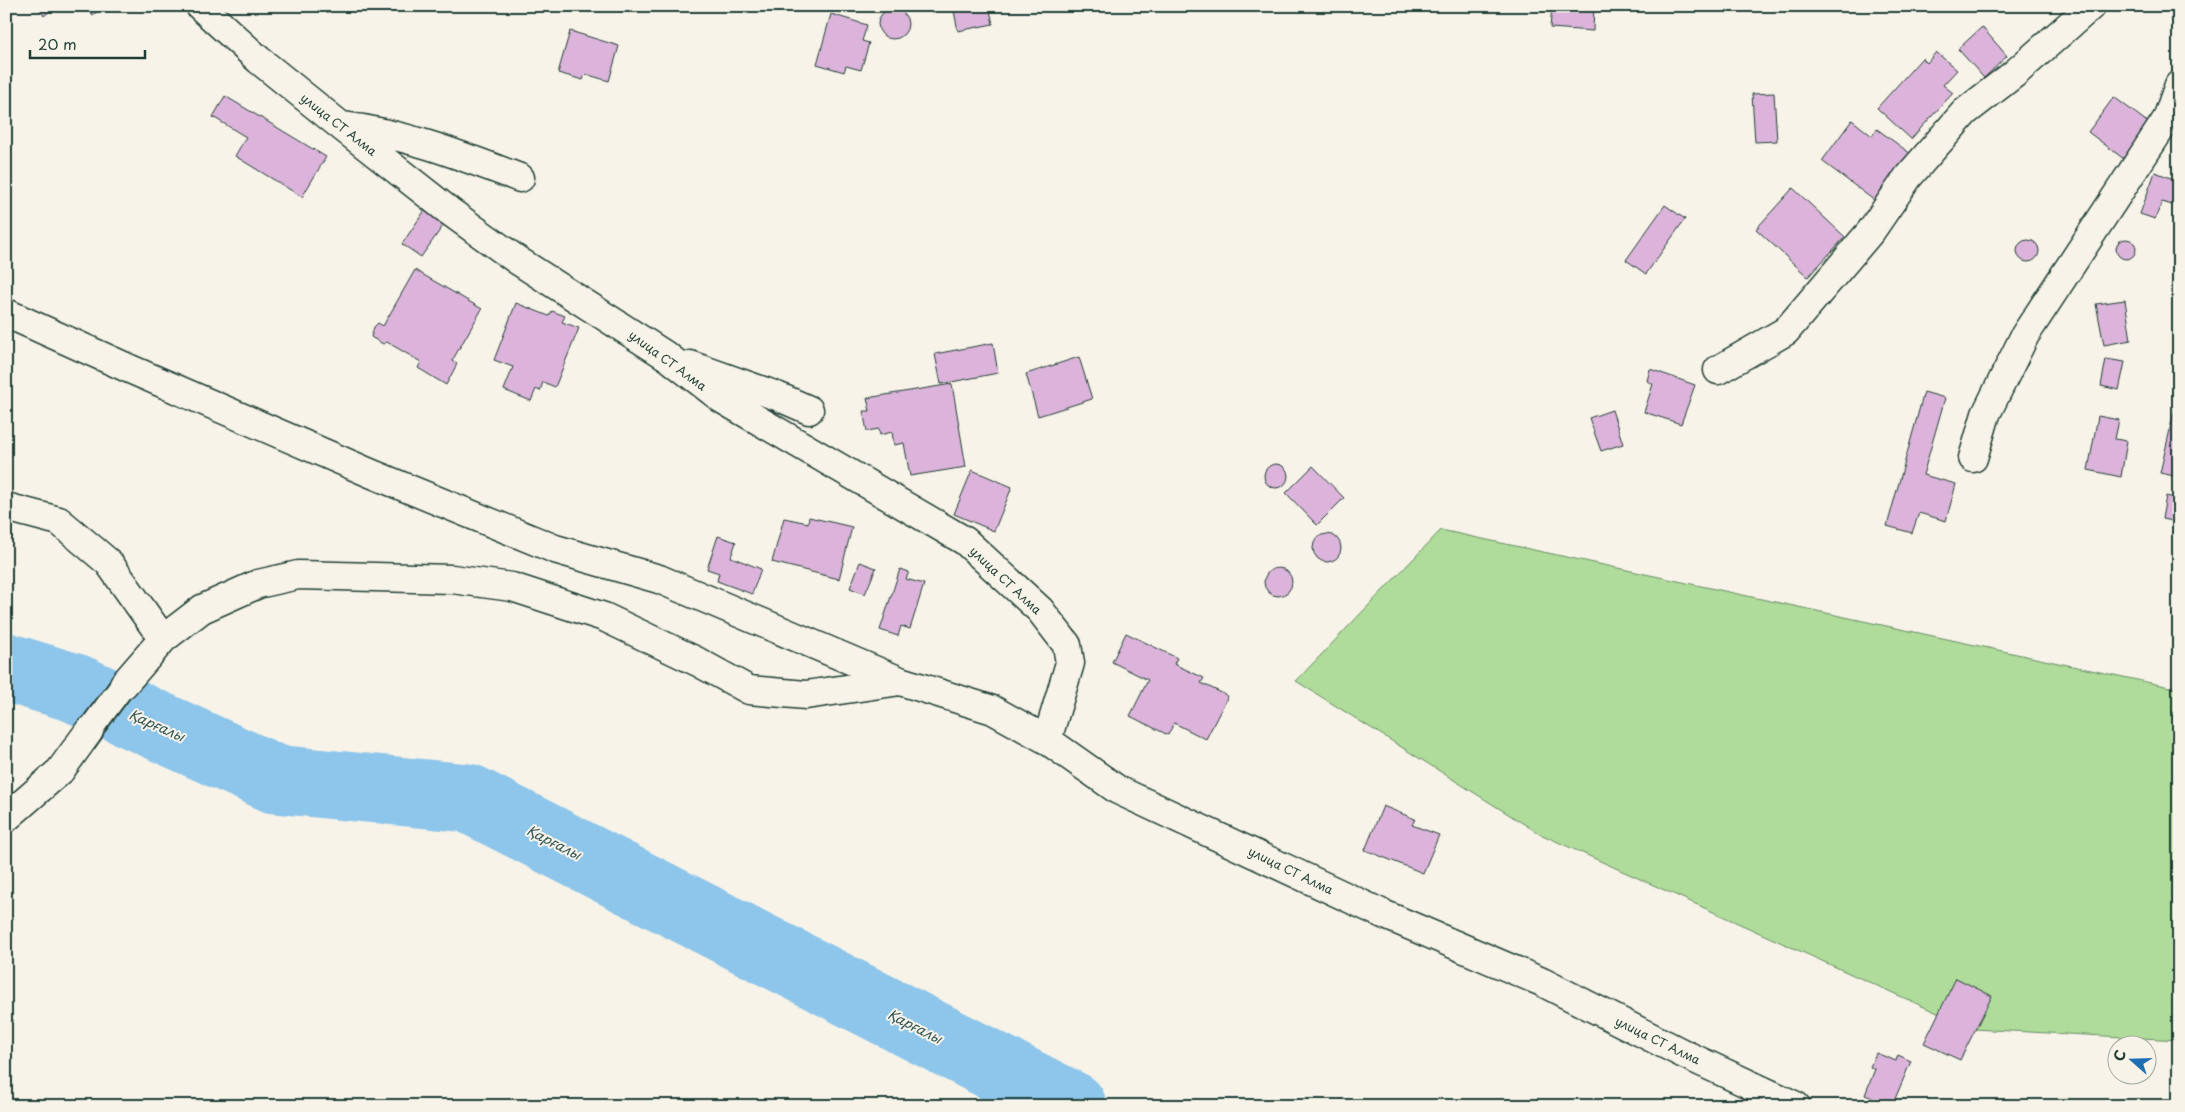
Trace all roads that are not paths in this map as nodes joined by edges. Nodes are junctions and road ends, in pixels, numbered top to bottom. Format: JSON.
{"nodes":[{"id":1,"x":200,"y":6,"type":"edge"},
{"id":2,"x":2091,"y":6,"type":"edge"},
{"id":3,"x":2179,"y":85,"type":"edge"},
{"id":4,"x":341,"y":126,"type":"junction"},
{"id":5,"x":520,"y":178,"type":"dead end"},
{"id":6,"x":6,"y":312,"type":"edge"},
{"id":7,"x":668,"y":357,"type":"junction"},
{"id":8,"x":1718,"y":370,"type":"dead end"},
{"id":9,"x":810,"y":410,"type":"dead end"},
{"id":10,"x":1973,"y":458,"type":"dead end"},
{"id":11,"x":6,"y":508,"type":"edge"},
{"id":12,"x":163,"y":639,"type":"junction"},
{"id":13,"x":900,"y":681,"type":"junction"},
{"id":14,"x":124,"y":684,"type":"joint"},
{"id":15,"x":89,"y":731,"type":"joint"},
{"id":16,"x":1047,"y":740,"type":"junction"},
{"id":17,"x":6,"y":818,"type":"edge"},
{"id":18,"x":1796,"y":1106,"type":"edge"}],
"edges":[{"from":1,"to":4,"type":"street","name":"улица СТ Алма"},
{"from":2,"to":8,"type":"street"},
{"from":3,"to":10,"type":"street"},
{"from":4,"to":5,"type":"street"},
{"from":4,"to":7,"type":"street","name":"улица СТ Алма"},
{"from":6,"to":13,"type":"street"},
{"from":7,"to":9,"type":"street"},
{"from":7,"to":16,"type":"street","name":"улица СТ Алма"},
{"from":11,"to":12,"type":"street"},
{"from":12,"to":13,"type":"street"},
{"from":12,"to":14,"type":"street"},
{"from":13,"to":16,"type":"street"},
{"from":14,"to":15,"type":"lane"},
{"from":15,"to":17,"type":"street"},
{"from":16,"to":18,"type":"street","name":"улица СТ Алма"}]}
